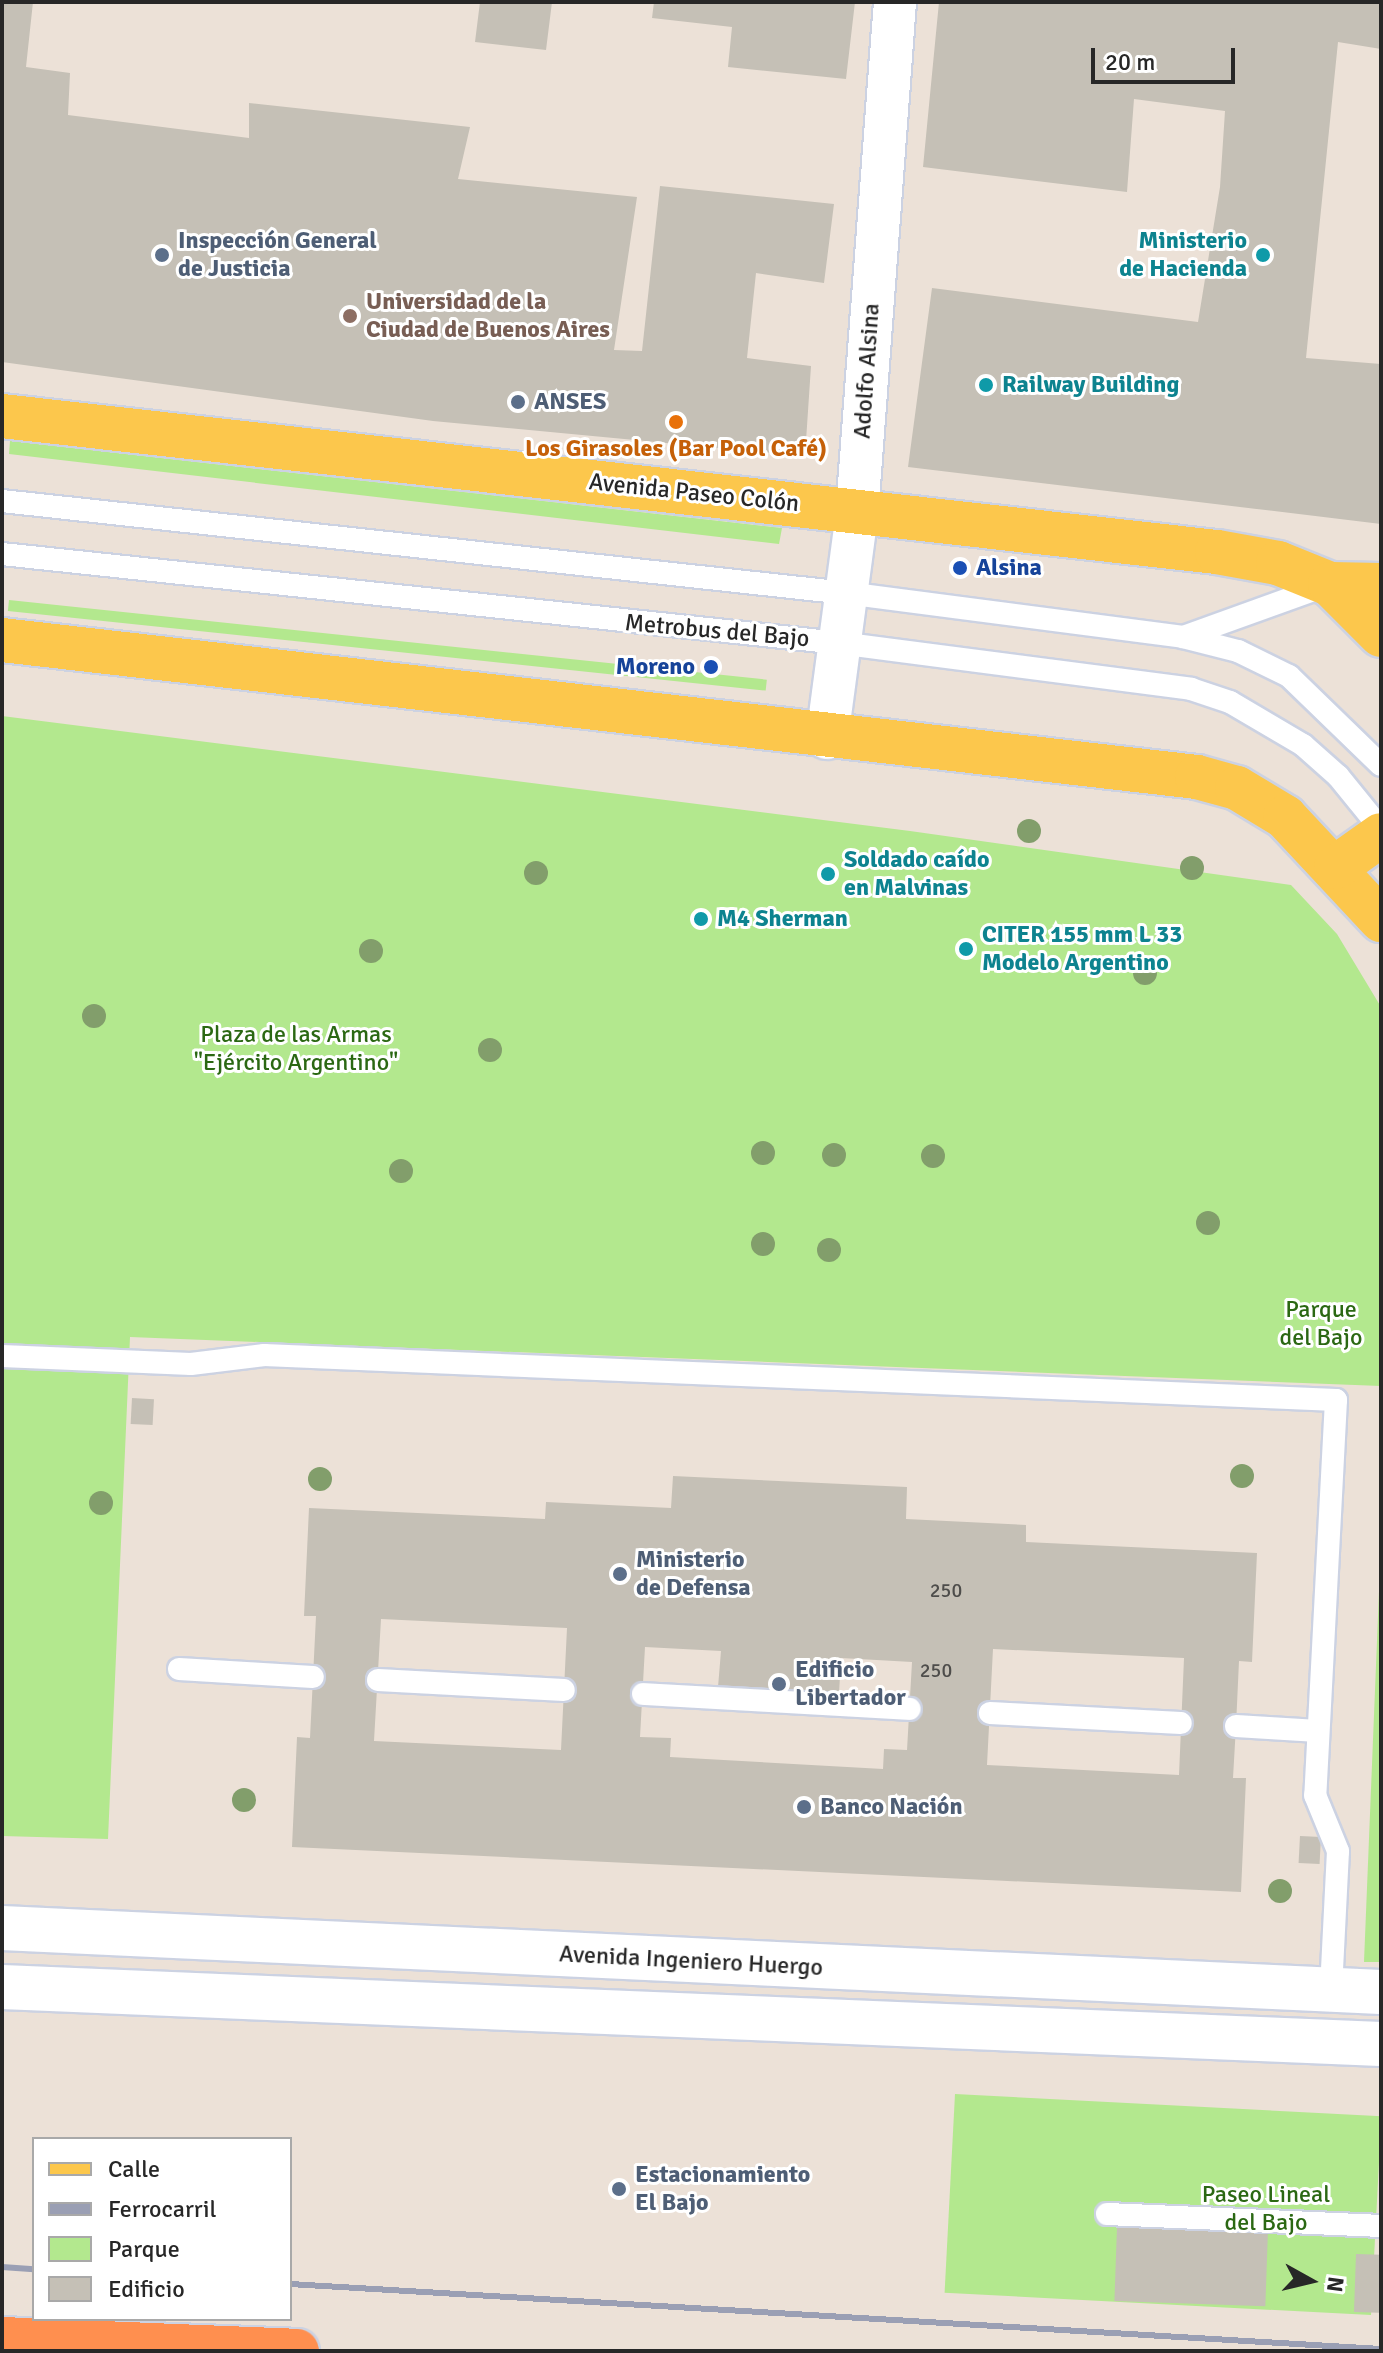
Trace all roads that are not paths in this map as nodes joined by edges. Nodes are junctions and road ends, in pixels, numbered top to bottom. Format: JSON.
{"nodes":[{"id":1,"x":895,"y":2,"type":"edge"},
{"id":2,"x":2,"y":416,"type":"edge"},
{"id":3,"x":2,"y":501,"type":"edge"},
{"id":4,"x":857,"y":512,"type":"junction"},
{"id":5,"x":2,"y":554,"type":"edge"},
{"id":6,"x":1330,"y":584,"type":"junction"},
{"id":7,"x":1381,"y":585,"type":"edge"},
{"id":8,"x":846,"y":593,"type":"junction"},
{"id":9,"x":1381,"y":635,"type":"edge"},
{"id":10,"x":1183,"y":637,"type":"junction"},
{"id":11,"x":2,"y":640,"type":"edge"},
{"id":12,"x":839,"y":643,"type":"junction"},
{"id":13,"x":827,"y":738,"type":"junction"},
{"id":14,"x":1381,"y":765,"type":"edge"},
{"id":15,"x":1381,"y":832,"type":"edge"},
{"id":16,"x":1336,"y":867,"type":"junction"},
{"id":17,"x":1381,"y":920,"type":"edge"},
{"id":18,"x":2,"y":1356,"type":"edge"},
{"id":19,"x":179,"y":1669,"type":"dead end"},
{"id":20,"x":313,"y":1677,"type":"dead end"},
{"id":21,"x":378,"y":1680,"type":"dead end"},
{"id":22,"x":564,"y":1690,"type":"dead end"},
{"id":23,"x":643,"y":1694,"type":"dead end"},
{"id":24,"x":910,"y":1709,"type":"dead end"},
{"id":25,"x":990,"y":1713,"type":"dead end"},
{"id":26,"x":1181,"y":1723,"type":"dead end"},
{"id":27,"x":1236,"y":1726,"type":"dead end"},
{"id":28,"x":1318,"y":1731,"type":"junction"},
{"id":29,"x":2,"y":1928,"type":"edge"},
{"id":30,"x":2,"y":1987,"type":"edge"},
{"id":31,"x":1331,"y":1990,"type":"junction"},
{"id":32,"x":1381,"y":1992,"type":"edge"},
{"id":33,"x":1381,"y":2044,"type":"edge"},
{"id":34,"x":1107,"y":2214,"type":"dead end"},
{"id":35,"x":1381,"y":2226,"type":"edge"},
{"id":36,"x":2,"y":2339,"type":"edge"},
{"id":37,"x":297,"y":2351,"type":"edge"}],
"edges":[{"from":1,"to":4,"type":"street","name":"Adolfo Alsina"},
{"from":2,"to":4,"type":"main road","name":"Avenida Paseo Colón"},
{"from":3,"to":8,"type":"lane","name":"Metrobus del Bajo"},
{"from":4,"to":6,"type":"main road","name":"Avenida Paseo Colón"},
{"from":4,"to":8,"type":"street","name":"Adolfo Alsina"},
{"from":5,"to":12,"type":"lane","name":"Metrobus del Bajo"},
{"from":6,"to":7,"type":"main road","name":"Avenida Paseo Colón"},
{"from":6,"to":9,"type":"main road"},
{"from":6,"to":10,"type":"lane","name":"Metrobus del Bajo"},
{"from":8,"to":10,"type":"lane","name":"Metrobus del Bajo"},
{"from":8,"to":12,"type":"street","name":"Adolfo Alsina"},
{"from":10,"to":14,"type":"lane","name":"Metrobus del Bajo"},
{"from":11,"to":13,"type":"main road"},
{"from":12,"to":13,"type":"street","name":"Adolfo Alsina"},
{"from":12,"to":15,"type":"lane","name":"Metrobus del Bajo"},
{"from":13,"to":16,"type":"main road"},
{"from":15,"to":16,"type":"main road"},
{"from":16,"to":17,"type":"main road"},
{"from":18,"to":28,"type":"lane"},
{"from":19,"to":20,"type":"lane"},
{"from":21,"to":22,"type":"lane"},
{"from":23,"to":24,"type":"lane"},
{"from":25,"to":26,"type":"lane"},
{"from":27,"to":28,"type":"lane"},
{"from":28,"to":31,"type":"lane"},
{"from":29,"to":31,"type":"main road","name":"Avenida Ingeniero Huergo"},
{"from":30,"to":33,"type":"main road"},
{"from":31,"to":32,"type":"main road","name":"Avenida Ingeniero Huergo"},
{"from":34,"to":35,"type":"lane"},
{"from":36,"to":37,"type":"highway"}]}
